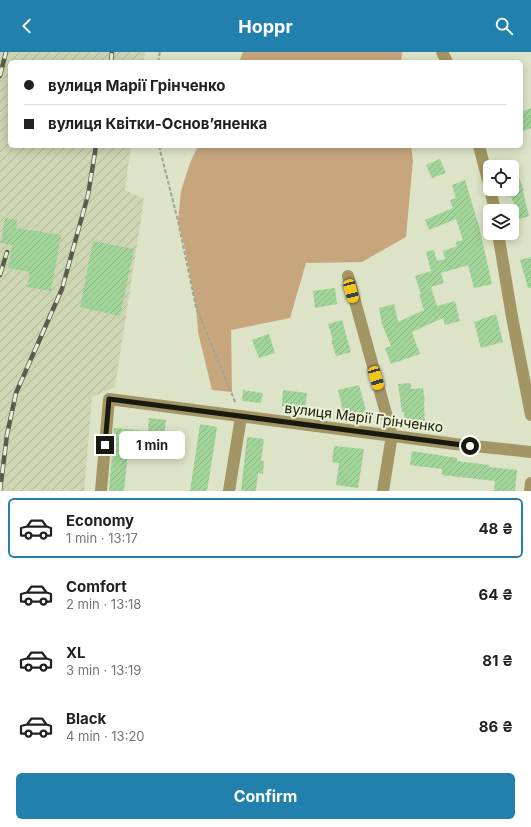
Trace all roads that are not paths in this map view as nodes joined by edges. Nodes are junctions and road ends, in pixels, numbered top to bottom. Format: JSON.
{"nodes":[{"id":1,"x":480,"y":148,"type":"edge"},
{"id":2,"x":483,"y":162,"type":"edge"},
{"id":3,"x":499,"y":240,"type":"edge"},
{"id":4,"x":348,"y":276,"type":"dead end"},
{"id":5,"x":531,"y":415,"type":"edge"},
{"id":6,"x":241,"y":417,"type":"junction"},
{"id":7,"x":392,"y":435,"type":"junction"},
{"id":8,"x":531,"y":452,"type":"edge"},
{"id":9,"x":531,"y":483,"type":"edge"},
{"id":10,"x":101,"y":491,"type":"edge"},
{"id":11,"x":229,"y":491,"type":"edge"},
{"id":12,"x":383,"y":491,"type":"edge"},
{"id":13,"x":530,"y":491,"type":"edge"}],
"edges":[{"from":1,"to":2,"type":"street"},
{"from":3,"to":5,"type":"street"},
{"from":4,"to":7,"type":"street"},
{"from":6,"to":7,"type":"street","name":"вулиця Марії Грінченко"},
{"from":6,"to":10,"type":"street","name":"вулиця Марії Грінченко"},
{"from":6,"to":11,"type":"street"},
{"from":7,"to":8,"type":"street","name":"вулиця Марії Грінченко"},
{"from":7,"to":12,"type":"street"},
{"from":9,"to":13,"type":"street"}]}
